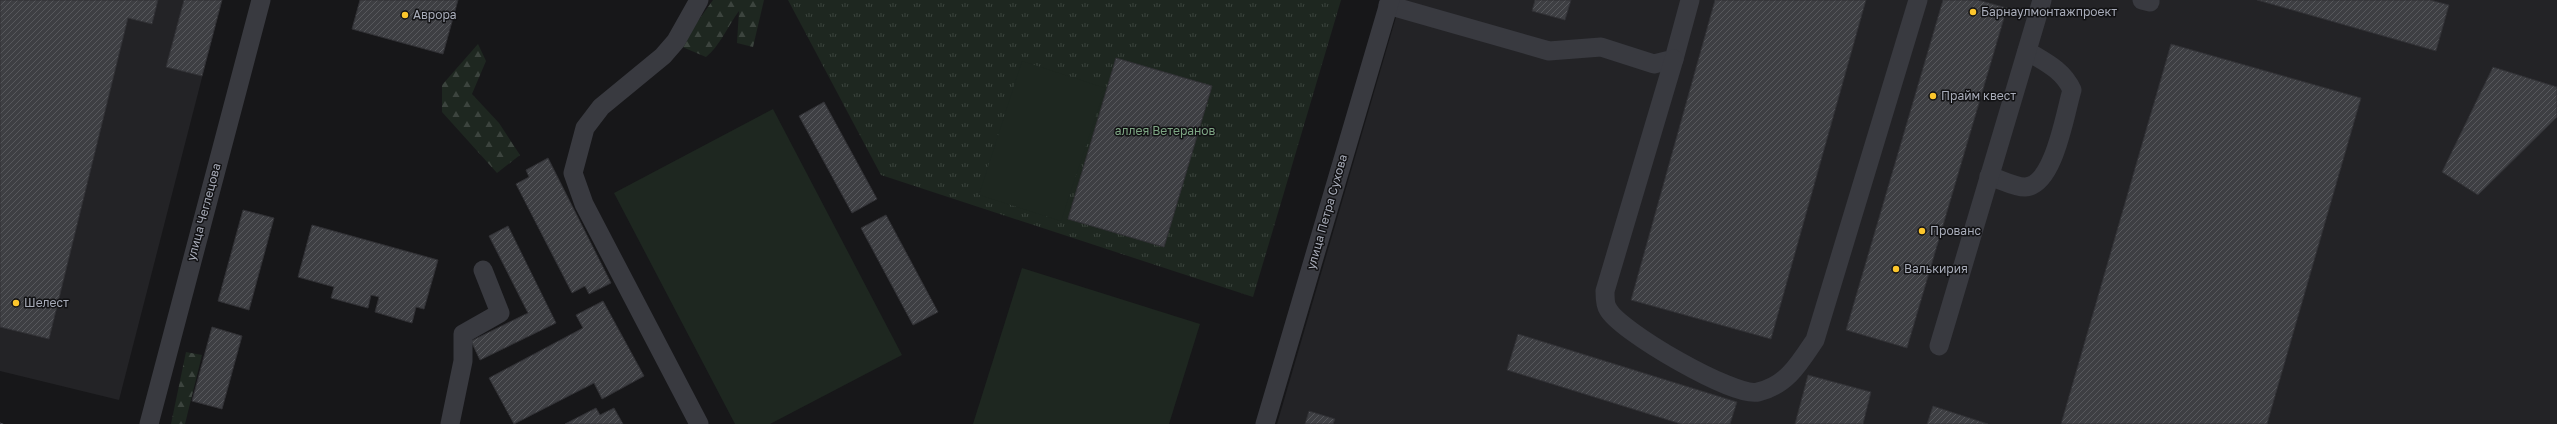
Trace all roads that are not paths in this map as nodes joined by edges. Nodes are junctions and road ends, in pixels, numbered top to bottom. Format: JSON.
{"nodes":[{"id":1,"x":261,"y":0,"type":"edge"},
{"id":2,"x":699,"y":0,"type":"edge"},
{"id":3,"x":1690,"y":0,"type":"edge"},
{"id":4,"x":1918,"y":0,"type":"edge"},
{"id":5,"x":2042,"y":0,"type":"edge"},
{"id":6,"x":2142,"y":0,"type":"edge"},
{"id":7,"x":2150,"y":0,"type":"edge"},
{"id":8,"x":1389,"y":3,"type":"edge"},
{"id":9,"x":2027,"y":51,"type":"junction"},
{"id":10,"x":1674,"y":59,"type":"junction"},
{"id":11,"x":1989,"y":176,"type":"junction"},
{"id":12,"x":483,"y":270,"type":"dead end"},
{"id":13,"x":1939,"y":346,"type":"dead end"},
{"id":14,"x":148,"y":424,"type":"edge"},
{"id":15,"x":450,"y":424,"type":"edge"},
{"id":16,"x":699,"y":424,"type":"edge"},
{"id":17,"x":1265,"y":424,"type":"edge"}],
"edges":[{"from":1,"to":14,"type":"street","name":"улица Чеглецова"},
{"from":2,"to":16,"type":"street"},
{"from":3,"to":10,"type":"street"},
{"from":4,"to":10,"type":"street"},
{"from":5,"to":9,"type":"street"},
{"from":6,"to":7,"type":"street"},
{"from":8,"to":10,"type":"street"},
{"from":8,"to":17,"type":"street","name":"улица Петра Сухова"},
{"from":9,"to":11,"type":"street"},
{"from":9,"to":11,"type":"street"},
{"from":11,"to":13,"type":"street"},
{"from":12,"to":15,"type":"street"}]}
